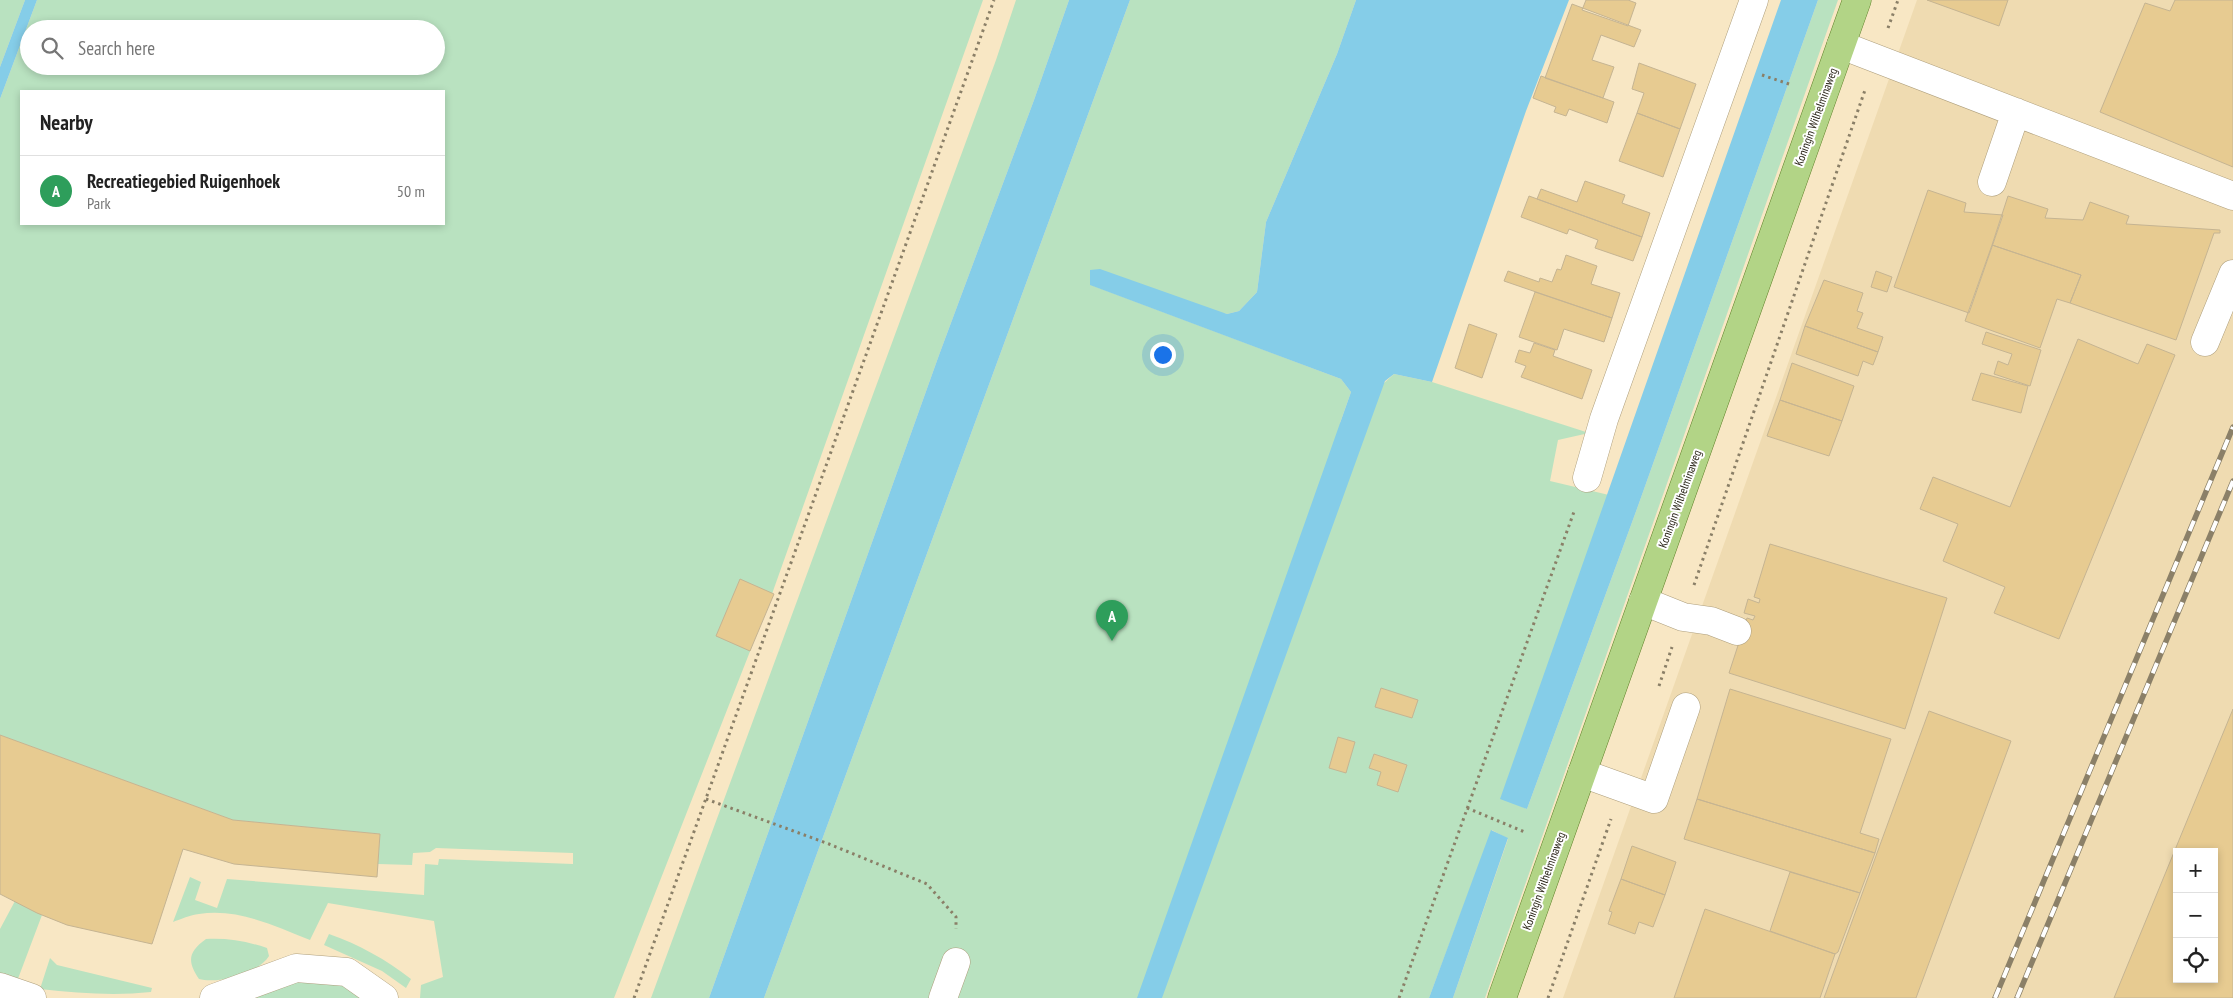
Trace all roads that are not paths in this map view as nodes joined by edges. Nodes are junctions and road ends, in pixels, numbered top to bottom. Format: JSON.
{"nodes":[{"id":1,"x":1754,"y":0,"type":"edge"},
{"id":2,"x":1857,"y":0,"type":"edge"},
{"id":3,"x":1841,"y":45,"type":"junction"},
{"id":4,"x":2016,"y":112,"type":"junction"},
{"id":5,"x":1992,"y":182,"type":"dead end"},
{"id":6,"x":2233,"y":196,"type":"edge"},
{"id":7,"x":2233,"y":274,"type":"edge"},
{"id":8,"x":2205,"y":342,"type":"dead end"},
{"id":9,"x":1586,"y":478,"type":"road end"},
{"id":10,"x":1643,"y":602,"type":"junction"},
{"id":11,"x":1737,"y":630,"type":"dead end"},
{"id":12,"x":1686,"y":707,"type":"dead end"},
{"id":13,"x":1582,"y":773,"type":"junction"},
{"id":14,"x":956,"y":962,"type":"road end"},
{"id":15,"x":0,"y":987,"type":"edge"},
{"id":16,"x":32,"y":998,"type":"edge"},
{"id":17,"x":214,"y":998,"type":"edge"},
{"id":18,"x":384,"y":998,"type":"edge"},
{"id":19,"x":943,"y":998,"type":"edge"},
{"id":20,"x":1502,"y":998,"type":"edge"}],
"edges":[{"from":1,"to":9,"type":"street"},
{"from":2,"to":3,"type":"main road","name":"Koningin Wilhelminaweg"},
{"from":3,"to":4,"type":"street"},
{"from":3,"to":10,"type":"main road","name":"Koningin Wilhelminaweg"},
{"from":4,"to":5,"type":"street"},
{"from":4,"to":6,"type":"street"},
{"from":7,"to":8,"type":"street"},
{"from":10,"to":11,"type":"street"},
{"from":10,"to":13,"type":"main road","name":"Koningin Wilhelminaweg"},
{"from":12,"to":13,"type":"street"},
{"from":13,"to":20,"type":"main road","name":"Koningin Wilhelminaweg"},
{"from":14,"to":19,"type":"street"},
{"from":15,"to":16,"type":"street"},
{"from":17,"to":18,"type":"street"}]}
